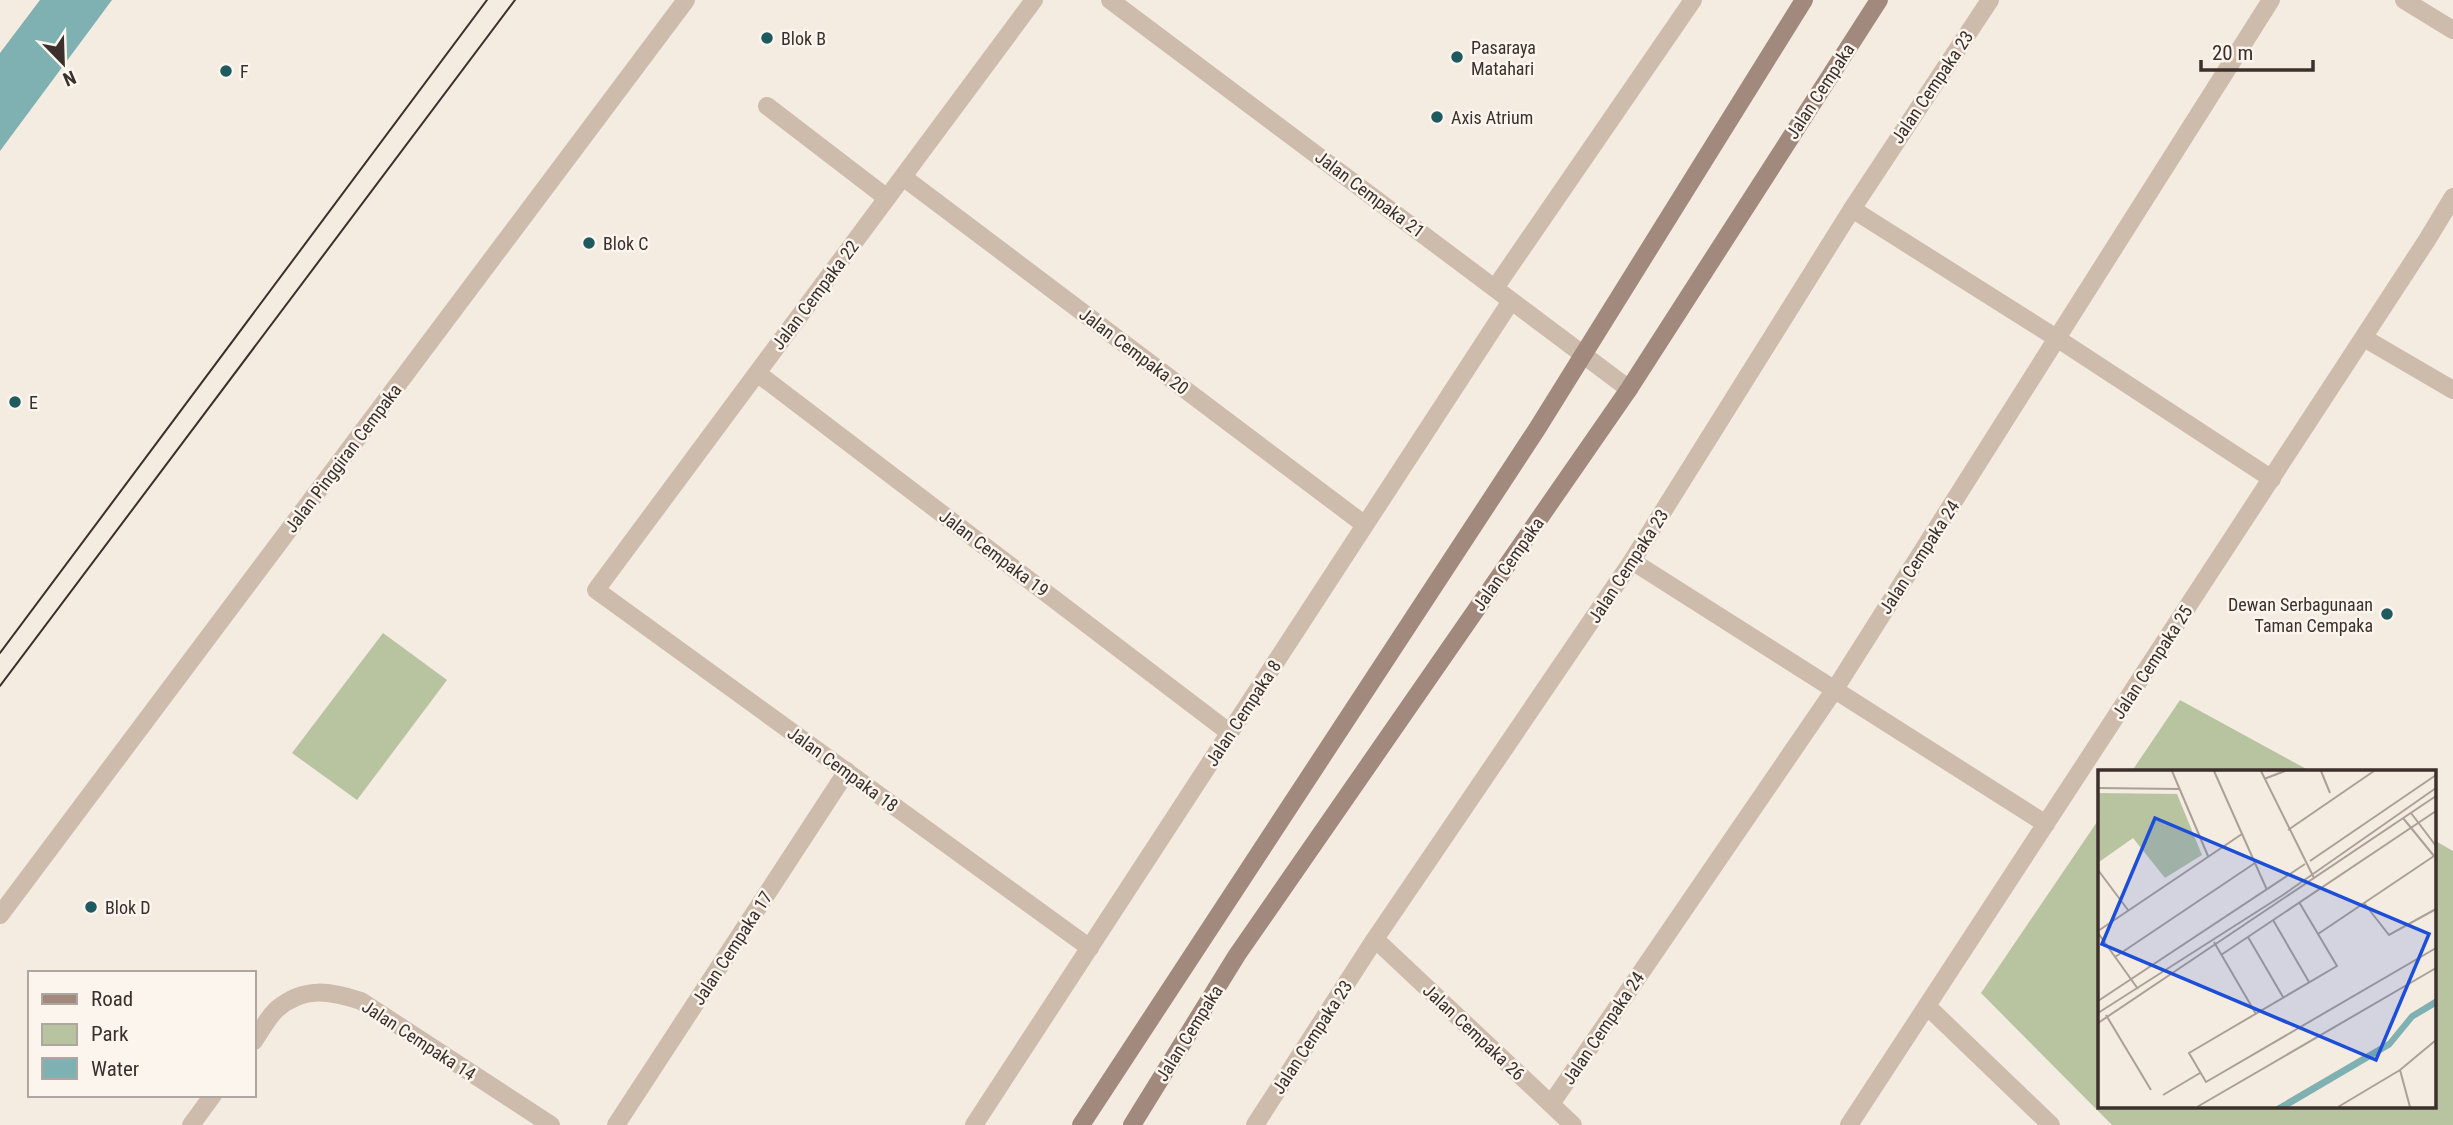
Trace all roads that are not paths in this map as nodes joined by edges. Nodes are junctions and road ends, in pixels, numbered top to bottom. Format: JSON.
{"nodes":[{"id":1,"x":686,"y":0,"type":"edge"},
{"id":2,"x":1034,"y":0,"type":"edge"},
{"id":3,"x":1110,"y":0,"type":"edge"},
{"id":4,"x":1693,"y":0,"type":"edge"},
{"id":5,"x":1804,"y":0,"type":"edge"},
{"id":6,"x":1879,"y":0,"type":"edge"},
{"id":7,"x":1990,"y":0,"type":"edge"},
{"id":8,"x":2272,"y":0,"type":"edge"},
{"id":9,"x":2404,"y":0,"type":"edge"},
{"id":10,"x":2453,"y":30,"type":"edge"},
{"id":11,"x":767,"y":106,"type":"dead end"},
{"id":12,"x":903,"y":177,"type":"junction"},
{"id":13,"x":2453,"y":197,"type":"edge"},
{"id":14,"x":887,"y":198,"type":"junction"},
{"id":15,"x":1852,"y":209,"type":"junction"},
{"id":16,"x":1495,"y":288,"type":"junction"},
{"id":17,"x":1511,"y":300,"type":"junction"},
{"id":18,"x":2364,"y":338,"type":"junction"},
{"id":19,"x":2058,"y":339,"type":"junction"},
{"id":20,"x":1585,"y":355,"type":"junction"},
{"id":21,"x":757,"y":373,"type":"junction"},
{"id":22,"x":1629,"y":389,"type":"junction"},
{"id":23,"x":2453,"y":390,"type":"edge"},
{"id":24,"x":2272,"y":479,"type":"junction"},
{"id":25,"x":1365,"y":525,"type":"junction"},
{"id":26,"x":1632,"y":561,"type":"junction"},
{"id":27,"x":596,"y":590,"type":"joint"},
{"id":28,"x":1835,"y":689,"type":"junction"},
{"id":29,"x":1230,"y":733,"type":"junction"},
{"id":30,"x":847,"y":771,"type":"junction"},
{"id":31,"x":2046,"y":824,"type":"junction"},
{"id":32,"x":0,"y":915,"type":"edge"},
{"id":33,"x":1375,"y":939,"type":"junction"},
{"id":34,"x":1090,"y":948,"type":"junction"},
{"id":35,"x":1927,"y":1006,"type":"junction"},
{"id":36,"x":256,"y":1038,"type":"edge"},
{"id":37,"x":212,"y":1097,"type":"edge"},
{"id":38,"x":1551,"y":1104,"type":"junction"},
{"id":39,"x":191,"y":1125,"type":"edge"},
{"id":40,"x":551,"y":1125,"type":"edge"},
{"id":41,"x":616,"y":1125,"type":"edge"},
{"id":42,"x":974,"y":1125,"type":"edge"},
{"id":43,"x":1081,"y":1125,"type":"edge"},
{"id":44,"x":1132,"y":1125,"type":"edge"},
{"id":45,"x":1255,"y":1125,"type":"edge"},
{"id":46,"x":1573,"y":1125,"type":"edge"},
{"id":47,"x":1849,"y":1125,"type":"edge"},
{"id":48,"x":2051,"y":1125,"type":"edge"}],
"edges":[{"from":1,"to":32,"type":"street","name":"Jalan Pinggiran Cempaka"},
{"from":2,"to":12,"type":"street","name":"Jalan Cempaka 22"},
{"from":3,"to":16,"type":"street","name":"Jalan Cempaka 21"},
{"from":4,"to":16,"type":"street"},
{"from":5,"to":20,"type":"main road"},
{"from":6,"to":22,"type":"main road","name":"Jalan Cempaka"},
{"from":7,"to":15,"type":"street","name":"Jalan Cempaka 23"},
{"from":8,"to":19,"type":"street","name":"Jalan Cempaka 24"},
{"from":9,"to":10,"type":"street"},
{"from":11,"to":14,"type":"street"},
{"from":12,"to":14,"type":"street","name":"Jalan Cempaka 22"},
{"from":12,"to":25,"type":"street","name":"Jalan Cempaka 20"},
{"from":13,"to":18,"type":"street","name":"Jalan Cempaka 25"},
{"from":14,"to":21,"type":"street","name":"Jalan Cempaka 22"},
{"from":15,"to":19,"type":"street"},
{"from":15,"to":26,"type":"street","name":"Jalan Cempaka 23"},
{"from":16,"to":17,"type":"street","name":"Jalan Cempaka 21"},
{"from":17,"to":20,"type":"street","name":"Jalan Cempaka 21"},
{"from":17,"to":25,"type":"street","name":"Jalan Cempaka 8"},
{"from":18,"to":23,"type":"street"},
{"from":18,"to":24,"type":"street","name":"Jalan Cempaka 25"},
{"from":19,"to":24,"type":"street"},
{"from":19,"to":28,"type":"street","name":"Jalan Cempaka 24"},
{"from":20,"to":22,"type":"street","name":"Jalan Cempaka 21"},
{"from":20,"to":43,"type":"main road"},
{"from":21,"to":27,"type":"street","name":"Jalan Cempaka 22"},
{"from":21,"to":29,"type":"street","name":"Jalan Cempaka 19"},
{"from":22,"to":44,"type":"main road","name":"Jalan Cempaka"},
{"from":24,"to":31,"type":"street","name":"Jalan Cempaka 25"},
{"from":25,"to":29,"type":"street","name":"Jalan Cempaka 8"},
{"from":26,"to":28,"type":"street"},
{"from":26,"to":33,"type":"street","name":"Jalan Cempaka 23"},
{"from":27,"to":30,"type":"street","name":"Jalan Cempaka 18"},
{"from":28,"to":31,"type":"street"},
{"from":28,"to":38,"type":"street","name":"Jalan Cempaka 24"},
{"from":29,"to":34,"type":"street","name":"Jalan Cempaka 8"},
{"from":30,"to":34,"type":"street","name":"Jalan Cempaka 18"},
{"from":30,"to":41,"type":"street","name":"Jalan Cempaka 17"},
{"from":31,"to":35,"type":"street","name":"Jalan Cempaka 25"},
{"from":33,"to":38,"type":"street","name":"Jalan Cempaka 26"},
{"from":33,"to":45,"type":"street","name":"Jalan Cempaka 23"},
{"from":34,"to":42,"type":"street","name":"Jalan Cempaka 8"},
{"from":35,"to":47,"type":"street","name":"Jalan Cempaka 25"},
{"from":35,"to":48,"type":"street"},
{"from":36,"to":40,"type":"street","name":"Jalan Cempaka 14"},
{"from":37,"to":39,"type":"street"},
{"from":38,"to":46,"type":"street","name":"Jalan Cempaka 26"}]}
